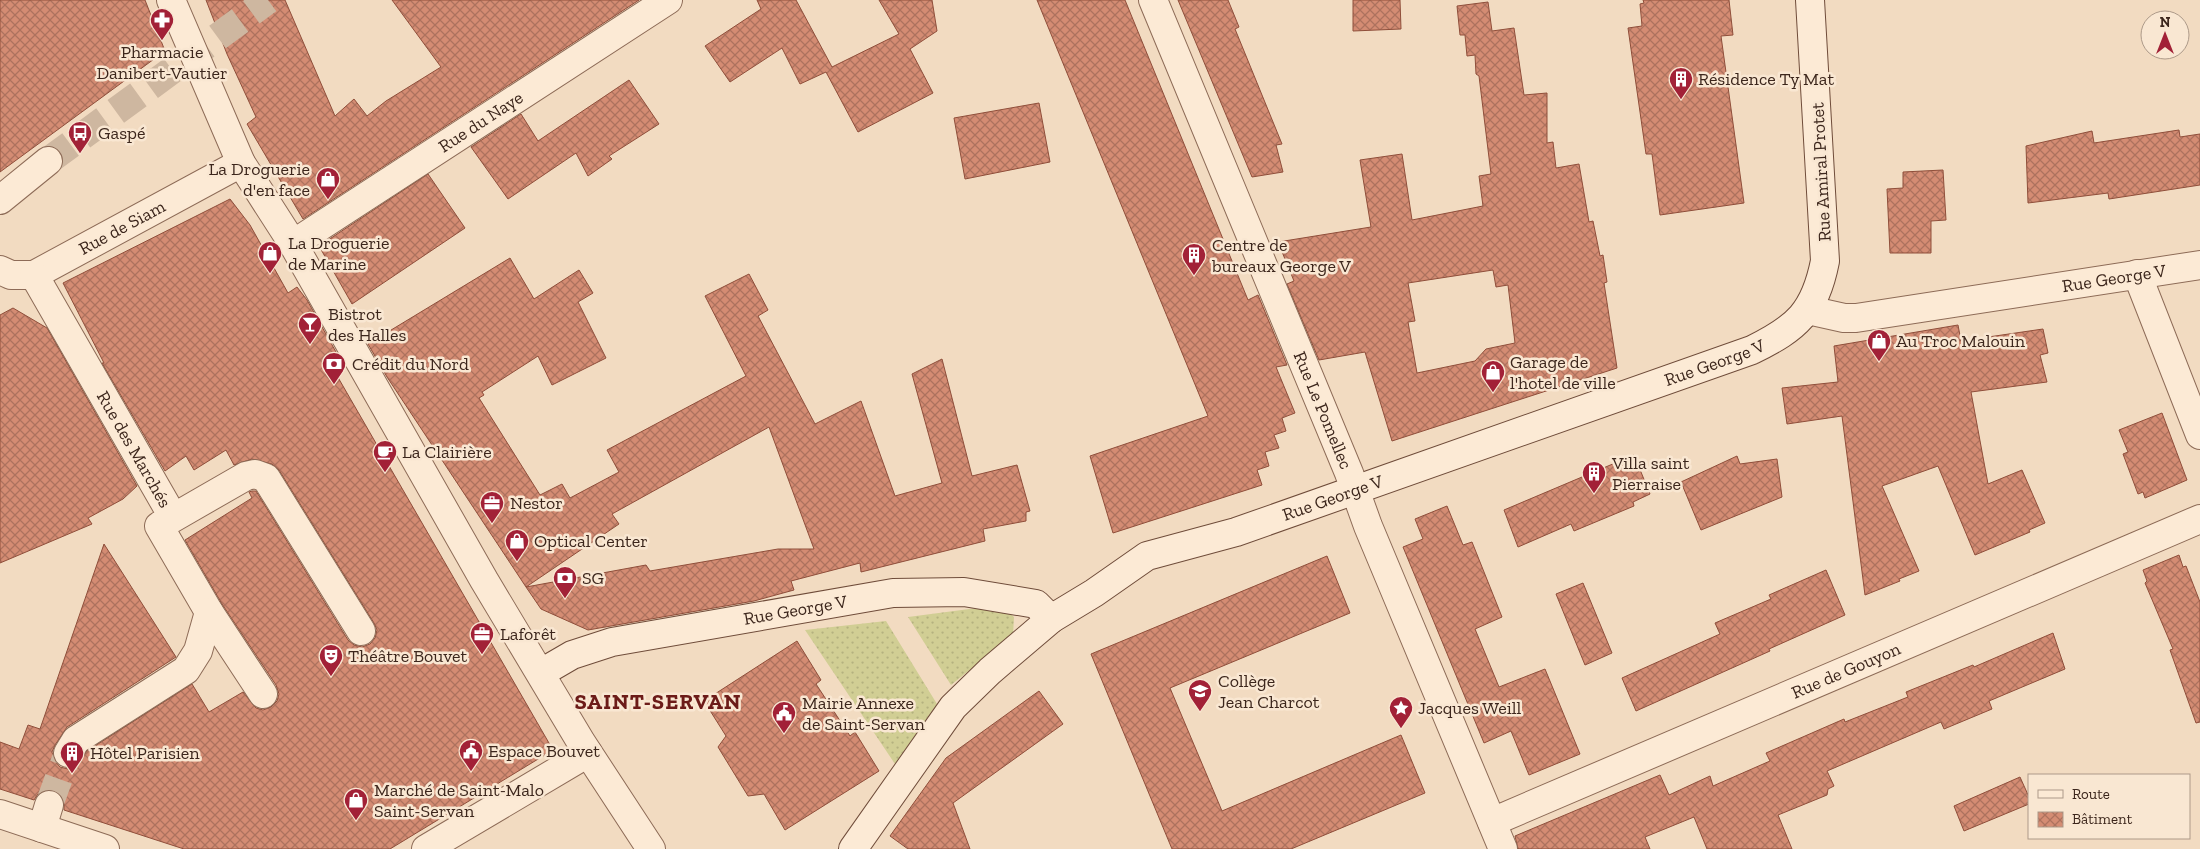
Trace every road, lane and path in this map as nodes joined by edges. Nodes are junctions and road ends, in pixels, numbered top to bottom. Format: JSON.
{"nodes":[{"id":1,"x":171,"y":0,"type":"edge"},
{"id":2,"x":668,"y":0,"type":"edge"},
{"id":3,"x":1153,"y":0,"type":"edge"},
{"id":4,"x":1810,"y":0,"type":"edge"},
{"id":5,"x":48,"y":162,"type":"tunnel mouth"},
{"id":6,"x":241,"y":163,"type":"junction"},
{"id":7,"x":0,"y":200,"type":"edge"},
{"id":8,"x":293,"y":244,"type":"junction"},
{"id":9,"x":2200,"y":266,"type":"edge"},
{"id":10,"x":0,"y":270,"type":"edge"},
{"id":11,"x":2137,"y":274,"type":"junction"},
{"id":12,"x":34,"y":275,"type":"junction"},
{"id":13,"x":1808,"y":310,"type":"junction"},
{"id":14,"x":2200,"y":435,"type":"edge"},
{"id":15,"x":1356,"y":491,"type":"junction"},
{"id":16,"x":173,"y":517,"type":"junction"},
{"id":17,"x":2200,"y":519,"type":"edge"},
{"id":18,"x":209,"y":612,"type":"junction"},
{"id":19,"x":1051,"y":620,"type":"junction"},
{"id":20,"x":361,"y":631,"type":"dead end"},
{"id":21,"x":541,"y":673,"type":"junction"},
{"id":22,"x":263,"y":694,"type":"dead end"},
{"id":23,"x":588,"y":753,"type":"junction"},
{"id":24,"x":68,"y":754,"type":"tunnel mouth"},
{"id":25,"x":0,"y":814,"type":"edge"},
{"id":26,"x":1492,"y":822,"type":"junction"},
{"id":27,"x":105,"y":849,"type":"edge"},
{"id":28,"x":426,"y":849,"type":"edge"},
{"id":29,"x":651,"y":849,"type":"edge"},
{"id":30,"x":853,"y":849,"type":"edge"},
{"id":31,"x":1503,"y":849,"type":"edge"}],
"edges":[{"from":1,"to":6,"type":"street"},
{"from":2,"to":8,"type":"street","name":"Rue du Naye"},
{"from":3,"to":15,"type":"street","name":"Rue Le Pomellec"},
{"from":4,"to":13,"type":"street","name":"Rue Amiral Protet"},
{"from":5,"to":7,"type":"street"},
{"from":6,"to":8,"type":"street"},
{"from":6,"to":12,"type":"street","name":"Rue de Siam"},
{"from":8,"to":21,"type":"street"},
{"from":9,"to":11,"type":"street","name":"Rue George V"},
{"from":10,"to":12,"type":"street","name":"Rue de Siam"},
{"from":11,"to":13,"type":"street","name":"Rue George V"},
{"from":11,"to":14,"type":"street"},
{"from":12,"to":16,"type":"street","name":"Rue des Marchés"},
{"from":13,"to":15,"type":"street","name":"Rue George V"},
{"from":15,"to":19,"type":"street","name":"Rue George V"},
{"from":15,"to":26,"type":"street","name":"Rue Le Pomellec"},
{"from":16,"to":18,"type":"street","name":"Rue des Marchés"},
{"from":16,"to":20,"type":"street"},
{"from":17,"to":26,"type":"street","name":"Rue de Gouyon"},
{"from":18,"to":22,"type":"street","name":"Rue des Marchés"},
{"from":18,"to":24,"type":"street"},
{"from":19,"to":21,"type":"street","name":"Rue George V"},
{"from":19,"to":30,"type":"street","name":"Rue George V"},
{"from":21,"to":23,"type":"street"},
{"from":23,"to":28,"type":"street"},
{"from":23,"to":29,"type":"street"},
{"from":25,"to":27,"type":"street"},
{"from":26,"to":31,"type":"street","name":"Rue Le Pomellec"}]}
